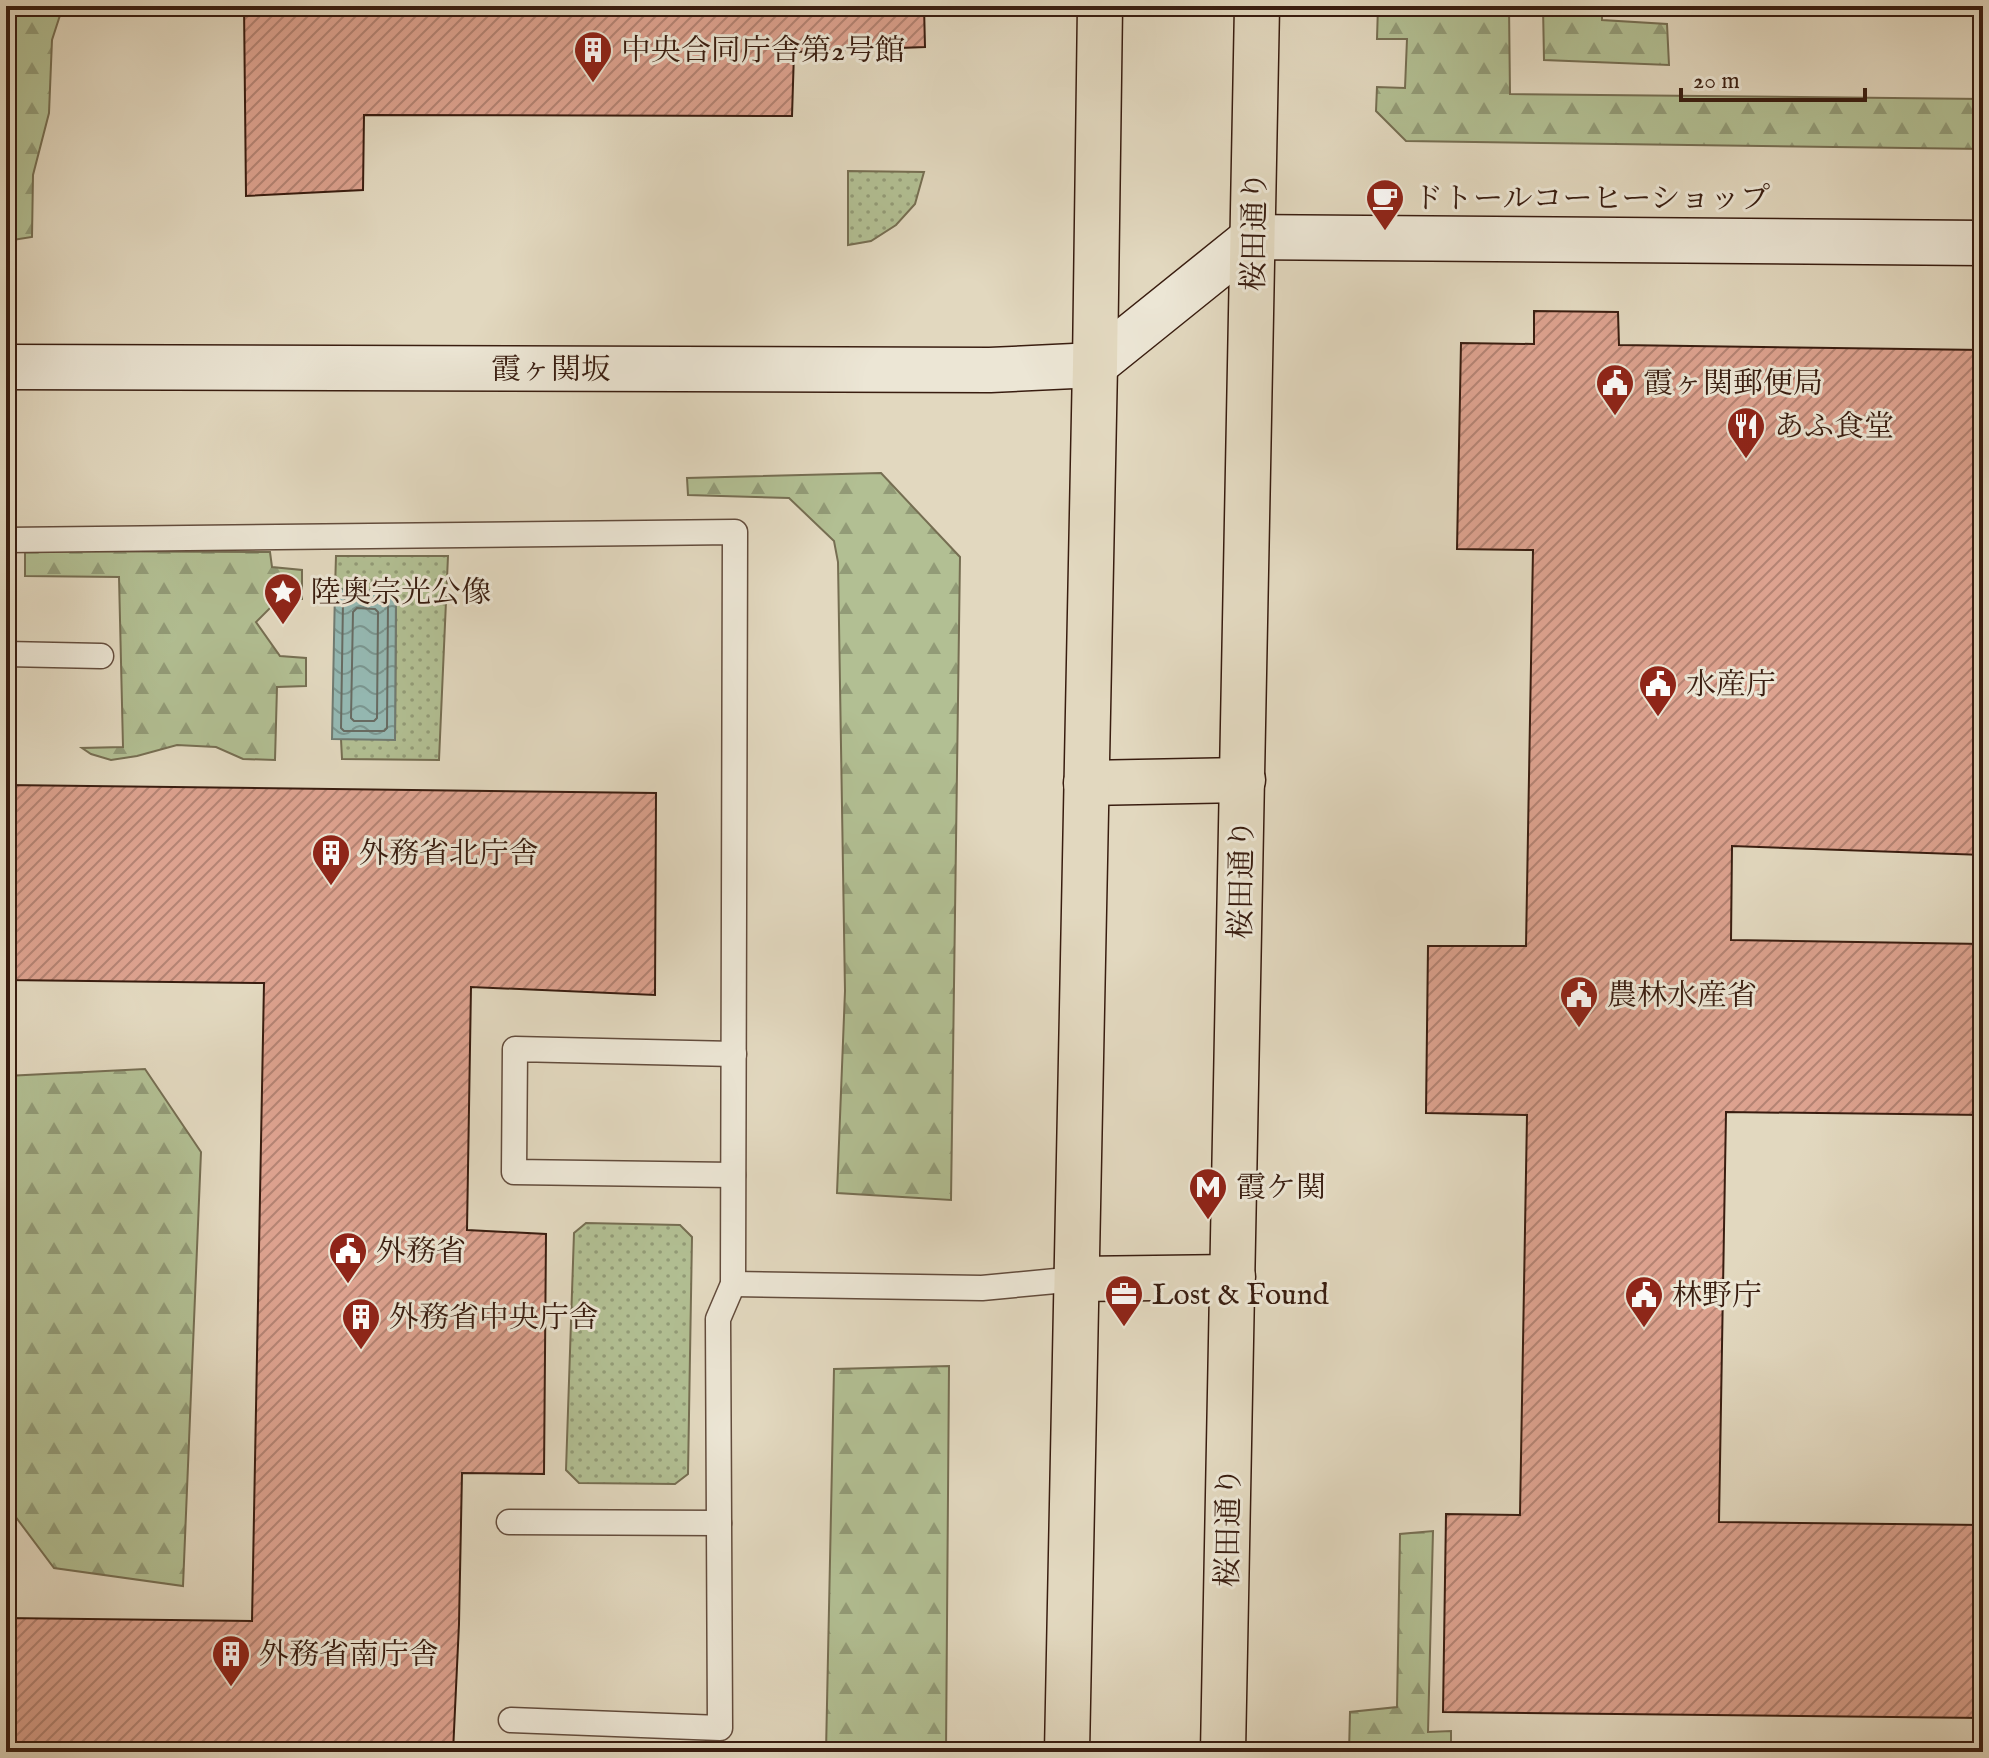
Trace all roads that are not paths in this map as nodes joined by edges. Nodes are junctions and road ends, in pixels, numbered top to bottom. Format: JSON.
{"nodes":[{"id":1,"x":1100,"y":6,"type":"edge"},
{"id":2,"x":1257,"y":6,"type":"edge"},
{"id":3,"x":1254,"y":237,"type":"junction"},
{"id":4,"x":1983,"y":243,"type":"edge"},
{"id":5,"x":1095,"y":365,"type":"junction"},
{"id":6,"x":6,"y":367,"type":"edge"},
{"id":7,"x":6,"y":540,"type":"edge"},
{"id":8,"x":6,"y":654,"type":"edge"},
{"id":9,"x":101,"y":656,"type":"dead end"},
{"id":10,"x":1243,"y":780,"type":"junction"},
{"id":11,"x":1086,"y":783,"type":"junction"},
{"id":12,"x":734,"y":1054,"type":"junction"},
{"id":13,"x":733,"y":1175,"type":"junction"},
{"id":14,"x":1233,"y":1277,"type":"junction"},
{"id":15,"x":1077,"y":1279,"type":"junction"},
{"id":16,"x":733,"y":1284,"type":"junction"},
{"id":17,"x":509,"y":1522,"type":"dead end"},
{"id":18,"x":719,"y":1523,"type":"junction"},
{"id":19,"x":511,"y":1720,"type":"dead end"},
{"id":20,"x":1067,"y":1752,"type":"edge"},
{"id":21,"x":1223,"y":1752,"type":"edge"}],
"edges":[{"from":1,"to":5,"type":"highway"},
{"from":2,"to":3,"type":"highway","name":"桜田通り"},
{"from":3,"to":4,"type":"main road"},
{"from":3,"to":5,"type":"main road"},
{"from":3,"to":10,"type":"highway","name":"桜田通り"},
{"from":5,"to":6,"type":"main road","name":"霞ヶ関坂"},
{"from":5,"to":11,"type":"highway"},
{"from":7,"to":12,"type":"lane"},
{"from":8,"to":9,"type":"lane"},
{"from":10,"to":11,"type":"highway"},
{"from":10,"to":14,"type":"highway","name":"桜田通り"},
{"from":11,"to":15,"type":"highway"},
{"from":12,"to":13,"type":"lane"},
{"from":12,"to":13,"type":"lane"},
{"from":13,"to":16,"type":"lane"},
{"from":14,"to":15,"type":"highway"},
{"from":14,"to":21,"type":"highway","name":"桜田通り"},
{"from":15,"to":16,"type":"lane"},
{"from":15,"to":20,"type":"highway"},
{"from":16,"to":18,"type":"lane"},
{"from":17,"to":18,"type":"lane"},
{"from":18,"to":19,"type":"lane"}]}
